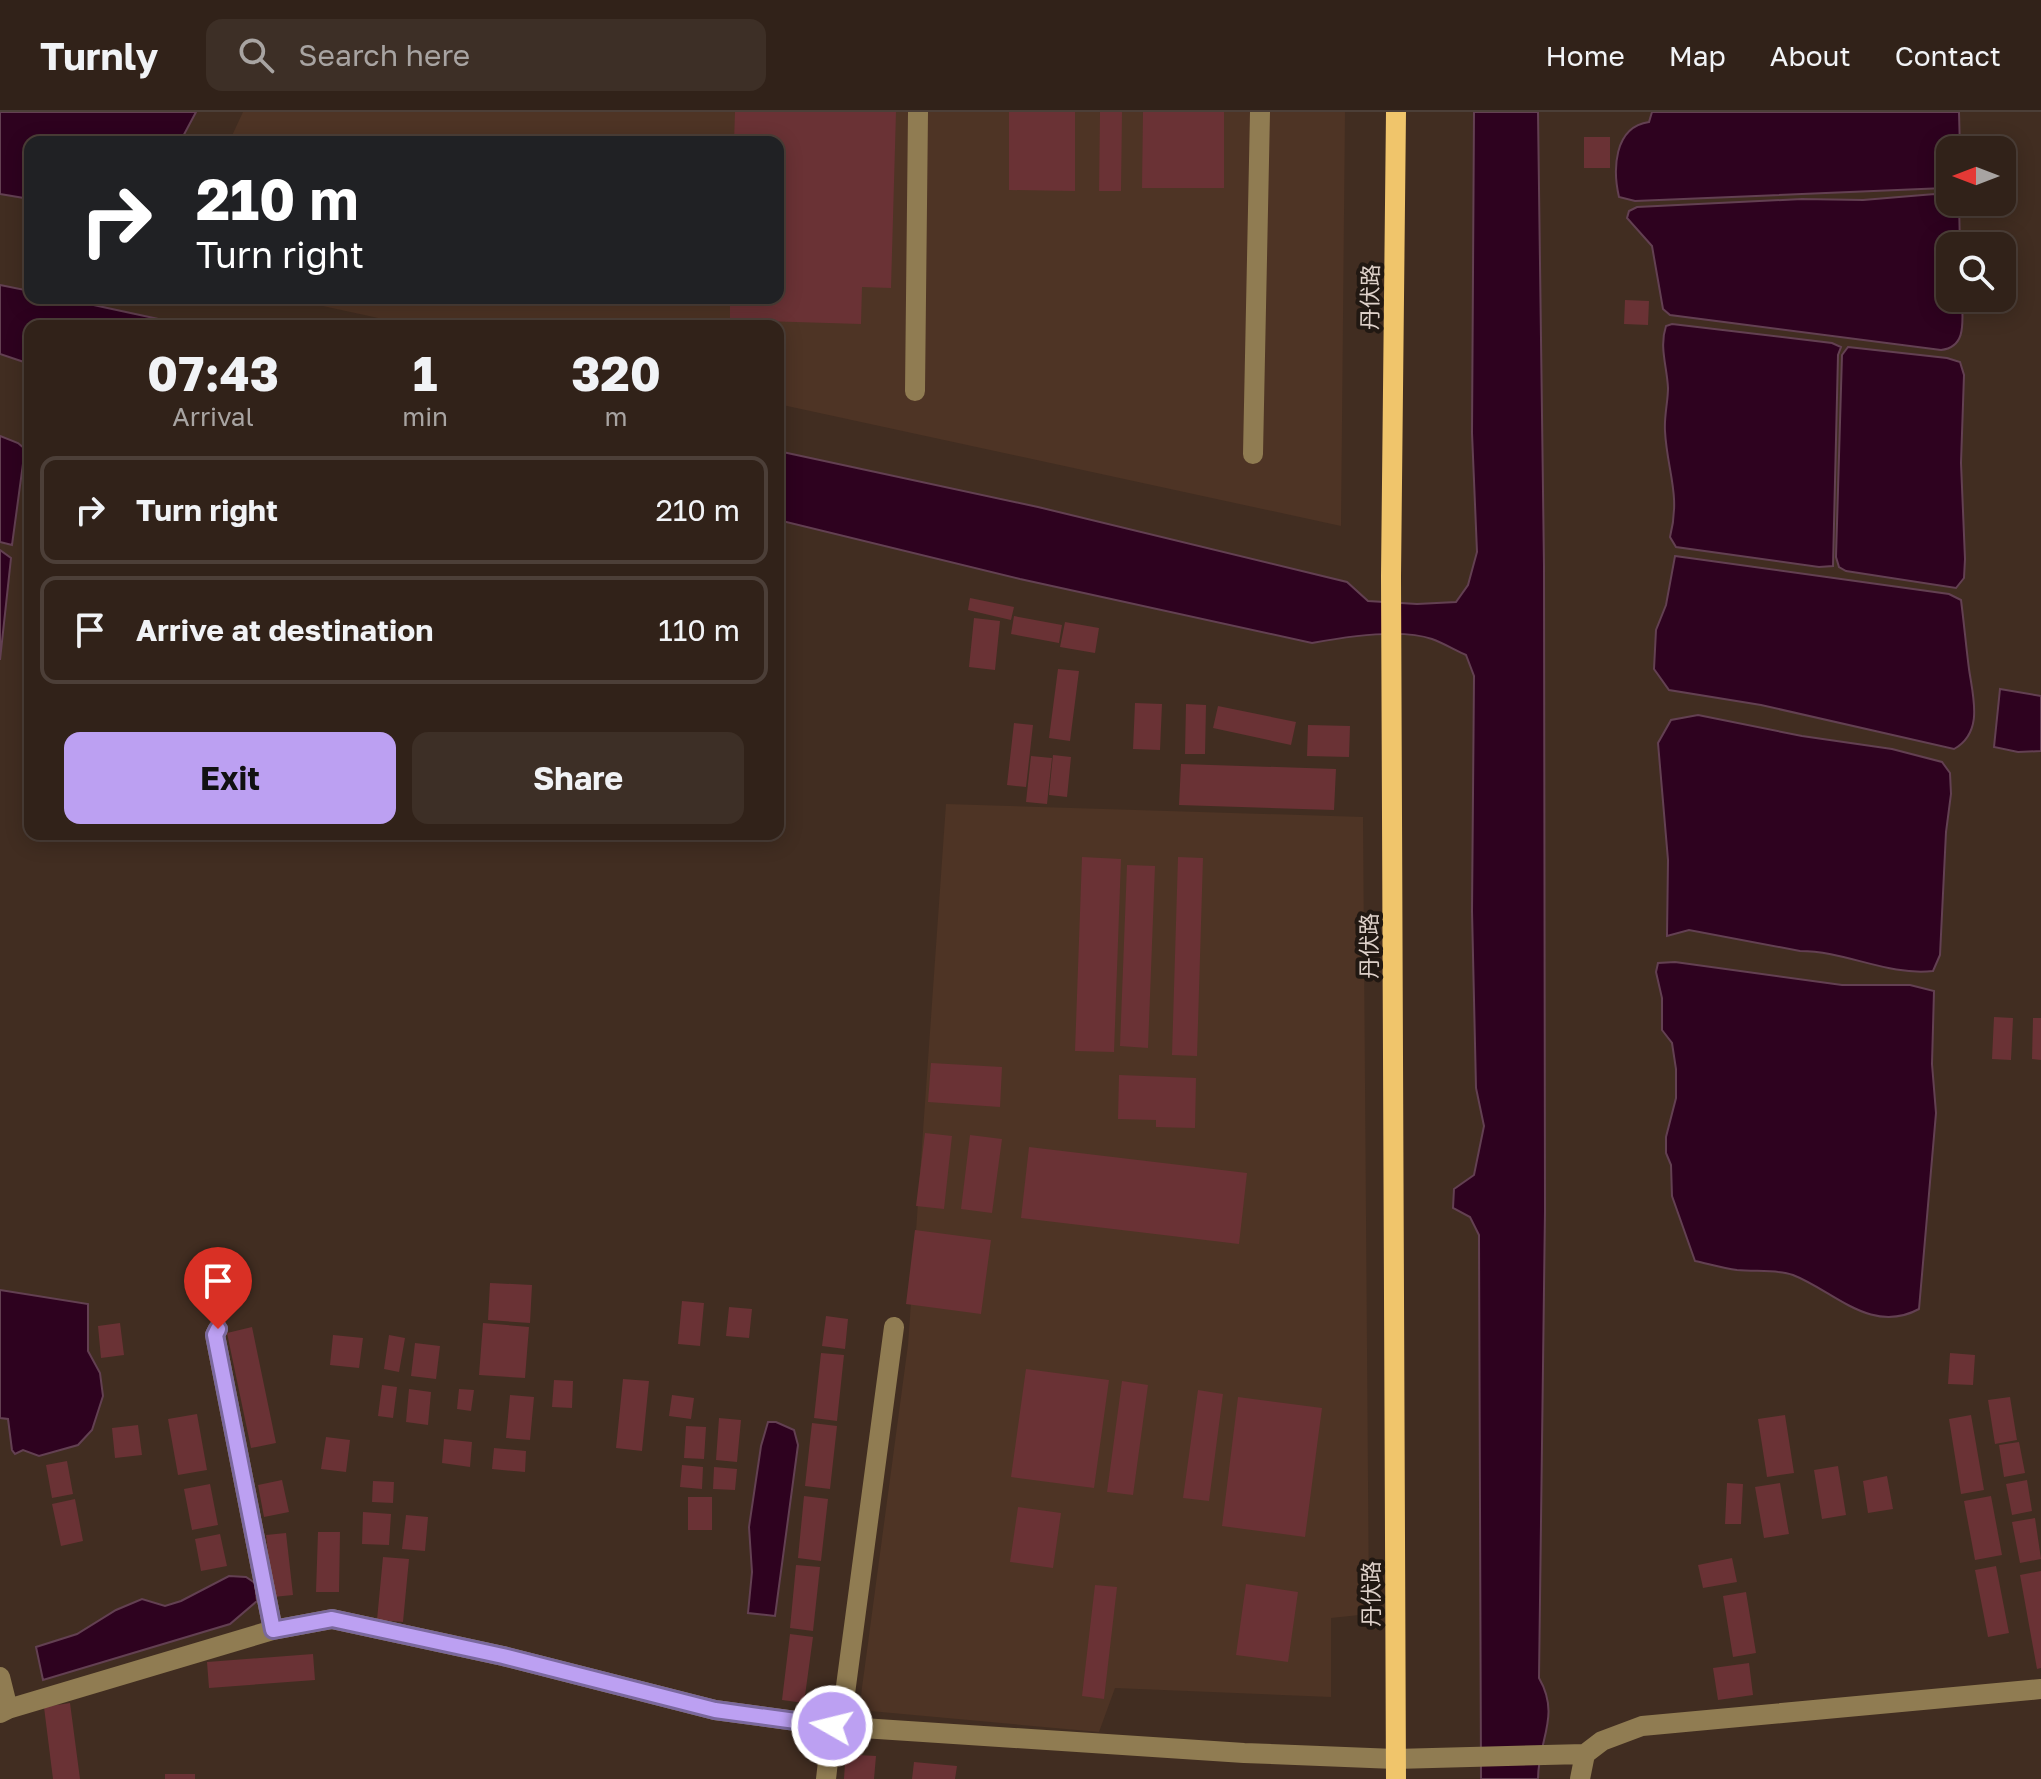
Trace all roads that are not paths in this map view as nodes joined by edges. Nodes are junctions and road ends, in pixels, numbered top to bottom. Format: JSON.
{"nodes":[{"id":1,"x":918,"y":112,"type":"edge"},
{"id":2,"x":1260,"y":112,"type":"edge"},
{"id":3,"x":1396,"y":112,"type":"edge"},
{"id":4,"x":915,"y":391,"type":"dead end"},
{"id":5,"x":1253,"y":454,"type":"dead end"},
{"id":6,"x":894,"y":1327,"type":"dead end"},
{"id":7,"x":218,"y":1329,"type":"dead end"},
{"id":8,"x":273,"y":1630,"type":"junction"},
{"id":9,"x":0,"y":1677,"type":"edge"},
{"id":10,"x":2041,"y":1689,"type":"edge"},
{"id":11,"x":4,"y":1711,"type":"edge"},
{"id":12,"x":832,"y":1726,"type":"junction"},
{"id":13,"x":1585,"y":1754,"type":"junction"},
{"id":14,"x":1396,"y":1769,"type":"edge"},
{"id":15,"x":826,"y":1779,"type":"edge"},
{"id":16,"x":1580,"y":1779,"type":"edge"}],
"edges":[{"from":1,"to":4,"type":"street"},
{"from":2,"to":5,"type":"street"},
{"from":3,"to":14,"type":"main road","name":"丹伏路"},
{"from":6,"to":12,"type":"street"},
{"from":7,"to":8,"type":"street"},
{"from":8,"to":11,"type":"street"},
{"from":8,"to":12,"type":"street"},
{"from":9,"to":11,"type":"street"},
{"from":10,"to":13,"type":"street"},
{"from":12,"to":14,"type":"street"},
{"from":12,"to":15,"type":"street"},
{"from":13,"to":14,"type":"street"},
{"from":13,"to":16,"type":"street"}]}
